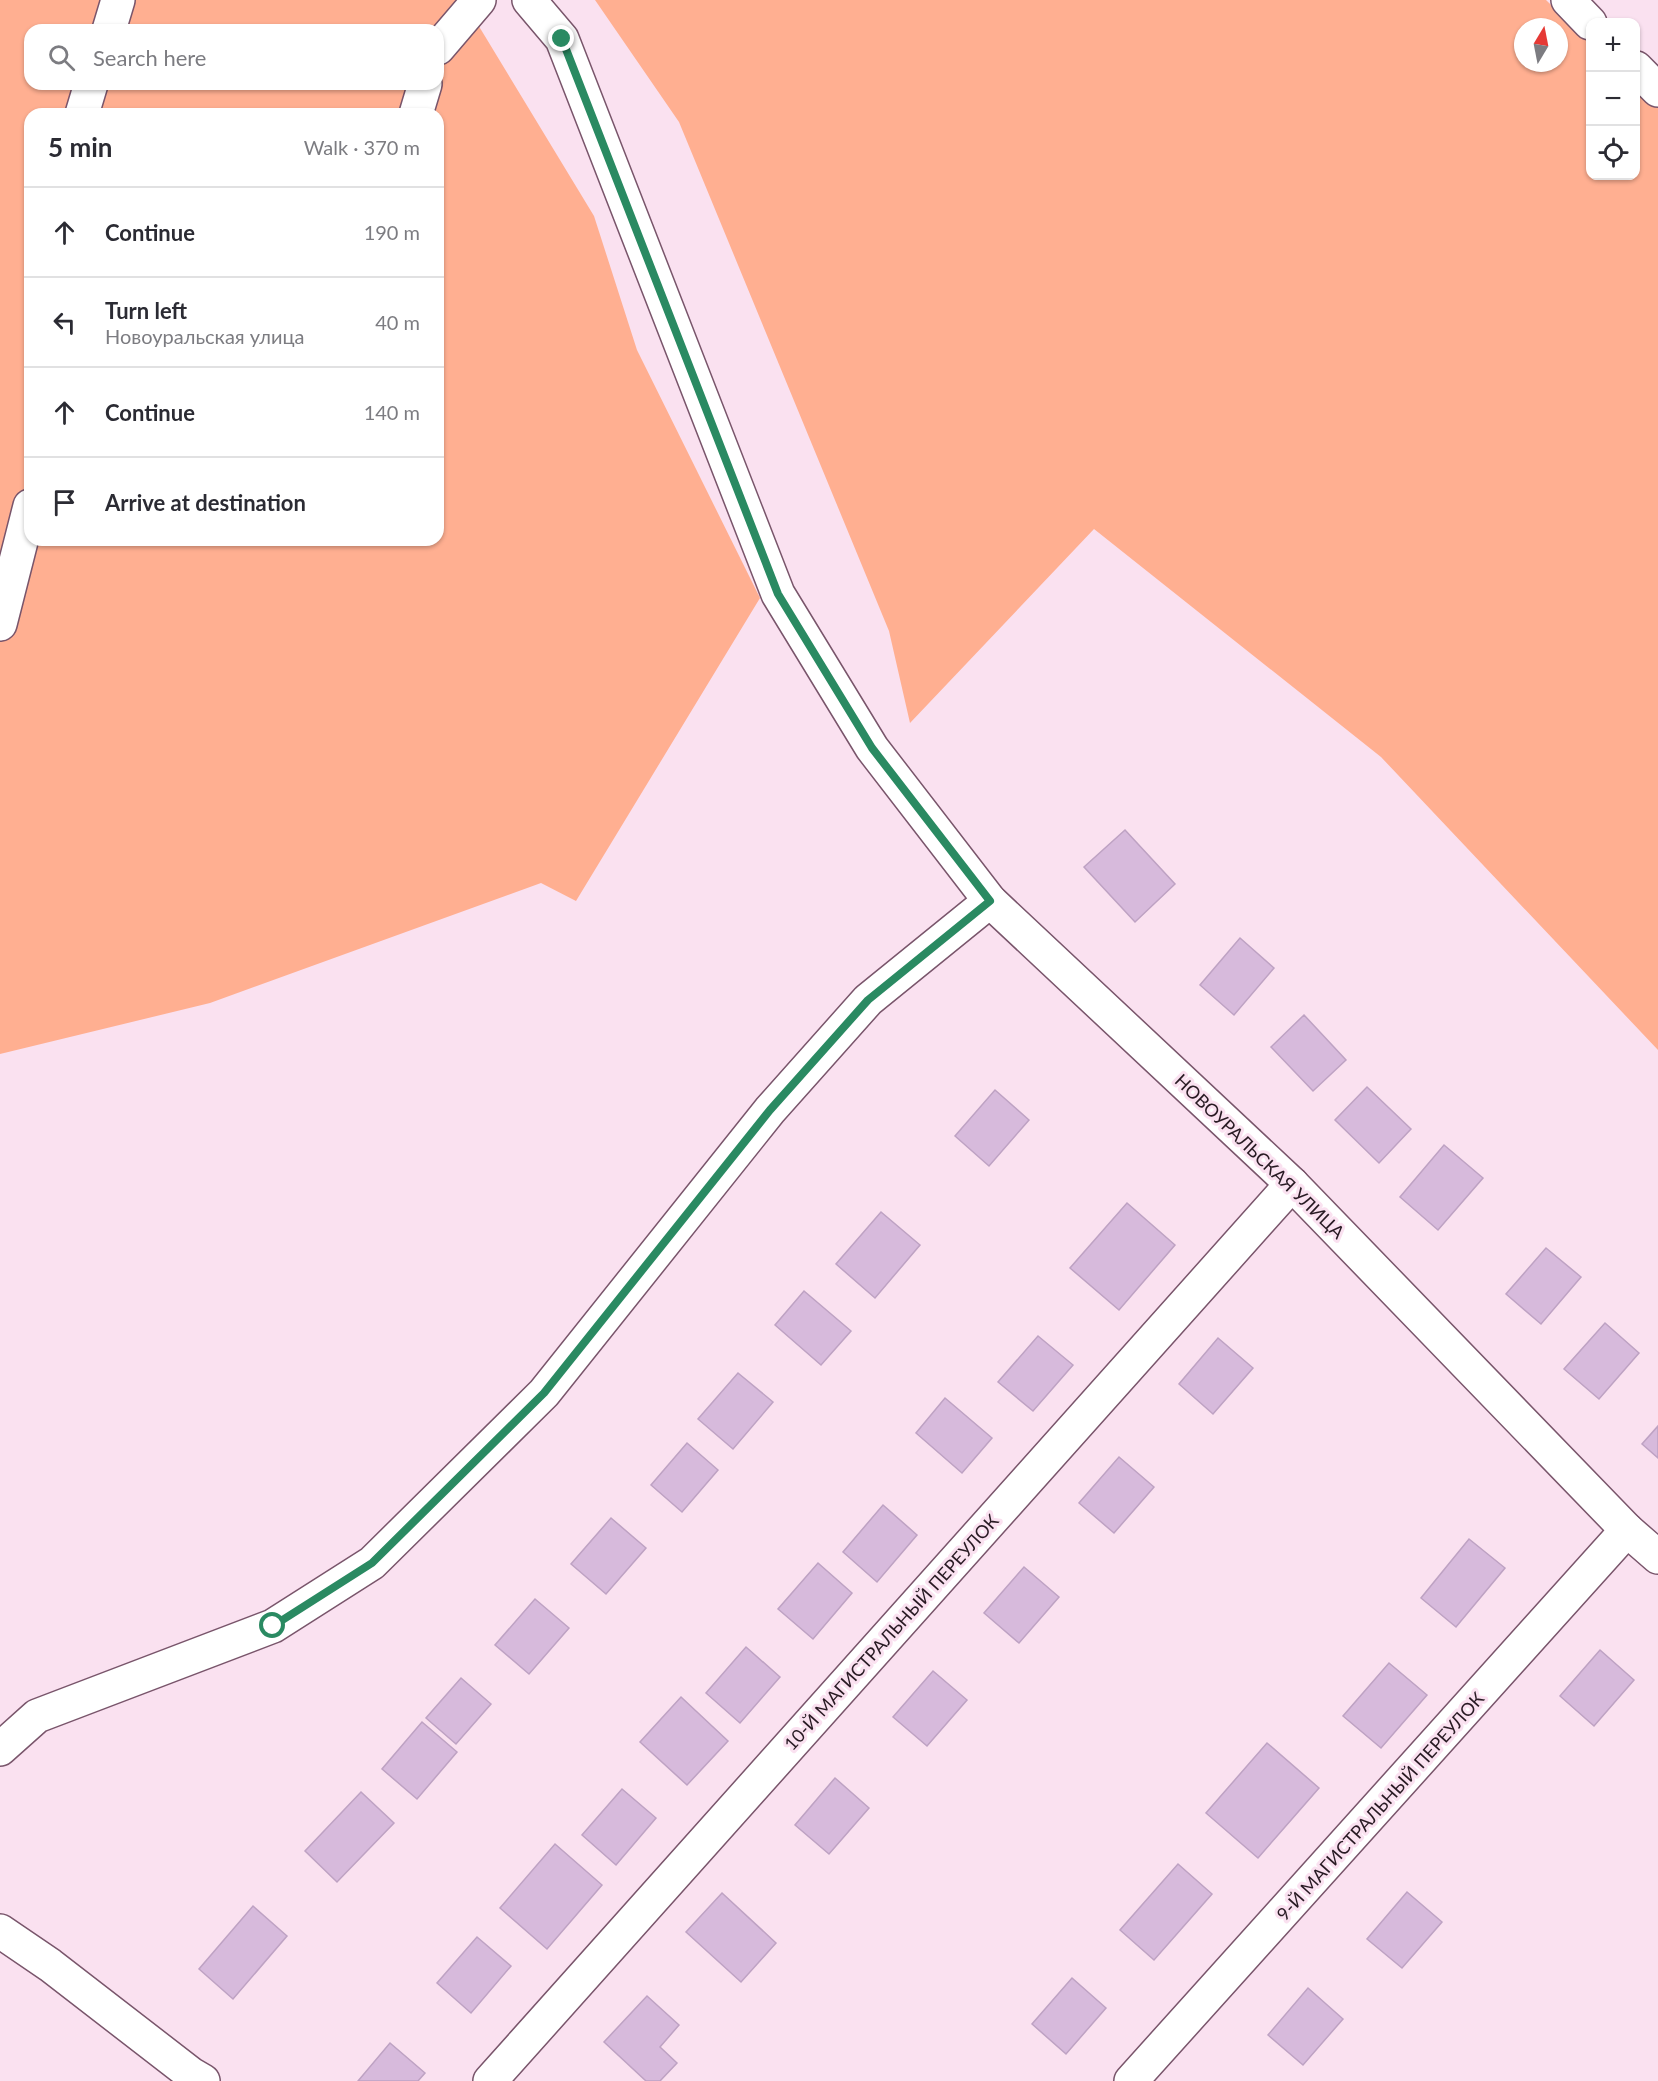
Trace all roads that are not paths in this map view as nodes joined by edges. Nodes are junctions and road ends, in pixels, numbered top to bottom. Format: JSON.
{"nodes":[{"id":1,"x":118,"y":0,"type":"edge"},
{"id":2,"x":478,"y":0,"type":"edge"},
{"id":3,"x":529,"y":0,"type":"edge"},
{"id":4,"x":1568,"y":0,"type":"edge"},
{"id":5,"x":1586,"y":19,"type":"edge"},
{"id":6,"x":111,"y":24,"type":"edge"},
{"id":7,"x":444,"y":41,"type":"edge"},
{"id":8,"x":1639,"y":72,"type":"edge"},
{"id":9,"x":89,"y":90,"type":"edge"},
{"id":10,"x":423,"y":90,"type":"edge"},
{"id":11,"x":1658,"y":90,"type":"edge"},
{"id":12,"x":84,"y":108,"type":"edge"},
{"id":13,"x":418,"y":108,"type":"edge"},
{"id":14,"x":24,"y":530,"type":"edge"},
{"id":15,"x":0,"y":624,"type":"edge"},
{"id":16,"x":990,"y":901,"type":"junction"},
{"id":17,"x":1292,"y":1184,"type":"junction"},
{"id":18,"x":1627,"y":1530,"type":"junction"},
{"id":19,"x":1658,"y":1557,"type":"edge"},
{"id":20,"x":0,"y":1749,"type":"edge"},
{"id":21,"x":0,"y":1931,"type":"edge"},
{"id":22,"x":203,"y":2081,"type":"edge"},
{"id":23,"x":490,"y":2081,"type":"edge"},
{"id":24,"x":1131,"y":2081,"type":"edge"}],
"edges":[{"from":1,"to":6,"type":"street"},
{"from":2,"to":7,"type":"street"},
{"from":3,"to":16,"type":"street","name":"НОВОУРАЛЬСКАЯ УЛИЦА"},
{"from":4,"to":5,"type":"street"},
{"from":8,"to":11,"type":"street"},
{"from":9,"to":12,"type":"street"},
{"from":10,"to":13,"type":"street"},
{"from":14,"to":15,"type":"street"},
{"from":16,"to":17,"type":"street","name":"НОВОУРАЛЬСКАЯ УЛИЦА"},
{"from":16,"to":20,"type":"street"},
{"from":17,"to":18,"type":"street","name":"НОВОУРАЛЬСКАЯ УЛИЦА"},
{"from":17,"to":23,"type":"street","name":"10-Й МАГИСТРАЛЬНЫЙ ПЕРЕУЛОК"},
{"from":18,"to":19,"type":"street","name":"НОВОУРАЛЬСКАЯ УЛИЦА"},
{"from":18,"to":24,"type":"street","name":"9-Й МАГИСТРАЛЬНЫЙ ПЕРЕУЛОК"},
{"from":21,"to":22,"type":"street"}]}
